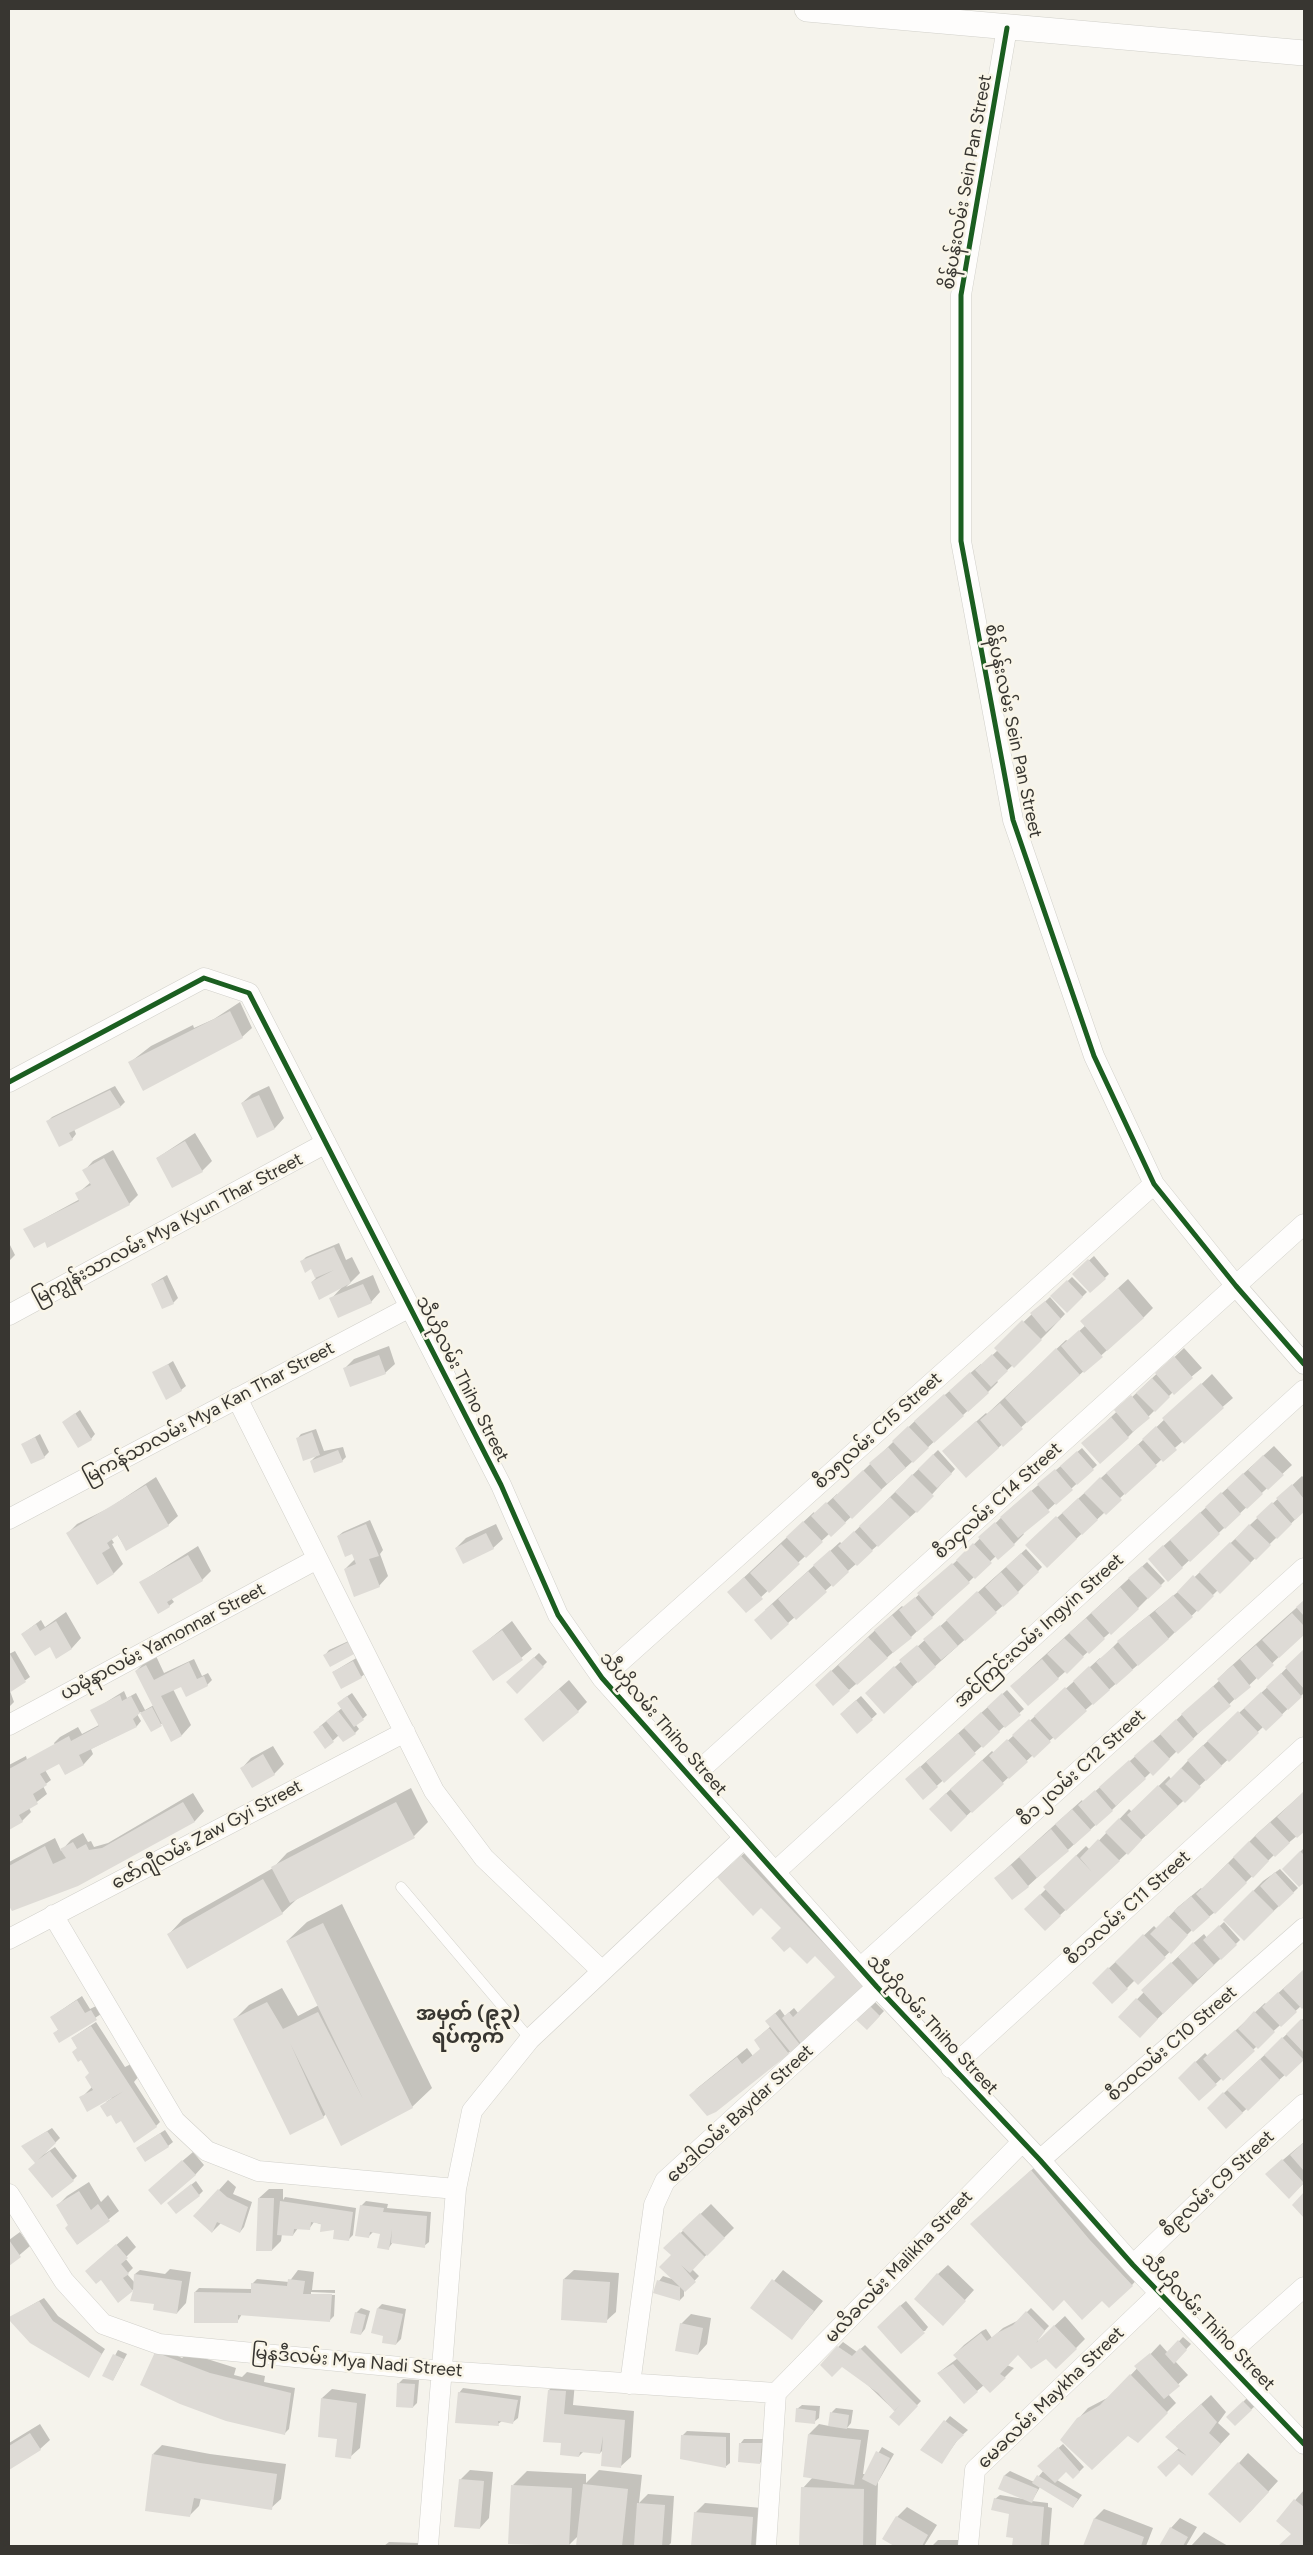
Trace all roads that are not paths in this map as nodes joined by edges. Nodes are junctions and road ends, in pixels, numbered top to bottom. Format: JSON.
{"nodes":[{"id":1,"x":808,"y":9,"type":"edge"},
{"id":2,"x":1007,"y":28,"type":"junction"},
{"id":3,"x":1304,"y":53,"type":"edge"},
{"id":4,"x":9,"y":1082,"type":"edge"},
{"id":5,"x":326,"y":1143,"type":"junction"},
{"id":6,"x":1154,"y":1184,"type":"junction"},
{"id":7,"x":1304,"y":1224,"type":"edge"},
{"id":8,"x":1236,"y":1286,"type":"junction"},
{"id":9,"x":410,"y":1307,"type":"junction"},
{"id":10,"x":9,"y":1315,"type":"edge"},
{"id":11,"x":1304,"y":1364,"type":"edge"},
{"id":12,"x":1304,"y":1390,"type":"edge"},
{"id":13,"x":237,"y":1398,"type":"junction"},
{"id":14,"x":9,"y":1520,"type":"edge"},
{"id":15,"x":317,"y":1559,"type":"junction"},
{"id":16,"x":1304,"y":1568,"type":"edge"},
{"id":17,"x":602,"y":1678,"type":"junction"},
{"id":18,"x":9,"y":1725,"type":"edge"},
{"id":19,"x":405,"y":1732,"type":"junction"},
{"id":20,"x":1304,"y":1747,"type":"edge"},
{"id":21,"x":691,"y":1778,"type":"junction"},
{"id":22,"x":744,"y":1838,"type":"junction"},
{"id":23,"x":775,"y":1872,"type":"junction"},
{"id":24,"x":400,"y":1887,"type":"dead end"},
{"id":25,"x":53,"y":1915,"type":"junction"},
{"id":26,"x":1304,"y":1928,"type":"edge"},
{"id":27,"x":9,"y":1938,"type":"edge"},
{"id":28,"x":860,"y":1968,"type":"junction"},
{"id":29,"x":602,"y":1971,"type":"junction"},
{"id":30,"x":877,"y":1987,"type":"junction"},
{"id":31,"x":530,"y":2039,"type":"junction"},
{"id":32,"x":951,"y":2068,"type":"junction"},
{"id":33,"x":1304,"y":2104,"type":"edge"},
{"id":34,"x":1022,"y":2142,"type":"junction"},
{"id":35,"x":1040,"y":2160,"type":"junction"},
{"id":36,"x":456,"y":2190,"type":"junction"},
{"id":37,"x":9,"y":2194,"type":"edge"},
{"id":38,"x":1133,"y":2265,"type":"junction"},
{"id":39,"x":1304,"y":2287,"type":"edge"},
{"id":40,"x":1160,"y":2293,"type":"junction"},
{"id":41,"x":1224,"y":2358,"type":"junction"},
{"id":42,"x":442,"y":2371,"type":"junction"},
{"id":43,"x":630,"y":2384,"type":"junction"},
{"id":44,"x":776,"y":2393,"type":"junction"},
{"id":45,"x":1304,"y":2444,"type":"edge"},
{"id":46,"x":428,"y":2546,"type":"edge"},
{"id":47,"x":766,"y":2546,"type":"edge"},
{"id":48,"x":968,"y":2546,"type":"edge"}],
"edges":[{"from":1,"to":2,"type":"street"},
{"from":2,"to":3,"type":"street"},
{"from":2,"to":6,"type":"street","name":"စိန်ပန်းလမ်း Sein Pan Street"},
{"from":4,"to":5,"type":"street","name":"သီဟိုလမ်း Thiho Street"},
{"from":5,"to":9,"type":"street","name":"သီဟိုလမ်း Thiho Street"},
{"from":5,"to":10,"type":"street","name":"မြကျွန်းသာလမ်း Mya Kyun Thar Street"},
{"from":6,"to":8,"type":"street","name":"စိန်ပန်းလမ်း Sein Pan Street"},
{"from":6,"to":17,"type":"street","name":"စီ၁၅လမ်း C15 Street"},
{"from":7,"to":8,"type":"street","name":"စီ၁၄လမ်း C14 Street"},
{"from":8,"to":11,"type":"street","name":"စိန်ပန်းလမ်း Sein Pan Street"},
{"from":8,"to":21,"type":"street","name":"စီ၁၄လမ်း C14 Street"},
{"from":9,"to":13,"type":"street","name":"မြကန်သာလမ်း Mya Kan Thar Street"},
{"from":9,"to":17,"type":"street","name":"သီဟိုလမ်း Thiho Street"},
{"from":12,"to":23,"type":"street","name":"အင်ကြင်းလမ်း Ingyin Street"},
{"from":13,"to":14,"type":"street","name":"မြကန်သာလမ်း Mya Kan Thar Street"},
{"from":13,"to":15,"type":"street"},
{"from":15,"to":18,"type":"street","name":"ယမုံနာလမ်း Yamonnar Street"},
{"from":15,"to":19,"type":"street"},
{"from":16,"to":28,"type":"street","name":"စီ၁၂လမ်း C12 Street"},
{"from":17,"to":21,"type":"street","name":"သီဟိုလမ်း Thiho Street"},
{"from":19,"to":25,"type":"street","name":"ဇော်ဂျီလမ်း Zaw Gyi Street"},
{"from":19,"to":29,"type":"street"},
{"from":20,"to":32,"type":"street","name":"စီ၁၁လမ်း C11 Street"},
{"from":21,"to":22,"type":"street","name":"သီဟိုလမ်း Thiho Street"},
{"from":22,"to":23,"type":"street","name":"သီဟိုလမ်း Thiho Street"},
{"from":22,"to":29,"type":"street"},
{"from":23,"to":28,"type":"street","name":"သီဟိုလမ်း Thiho Street"},
{"from":24,"to":31,"type":"lane"},
{"from":25,"to":27,"type":"street","name":"ဇော်ဂျီလမ်း Zaw Gyi Street"},
{"from":25,"to":36,"type":"street"},
{"from":26,"to":35,"type":"street","name":"စီ၁၀လမ်း C10 Street"},
{"from":28,"to":30,"type":"street","name":"သီဟိုလမ်း Thiho Street"},
{"from":29,"to":31,"type":"street"},
{"from":30,"to":32,"type":"street","name":"သီဟိုလမ်း Thiho Street"},
{"from":30,"to":43,"type":"street","name":"ဗေဒါလမ်း Baydar Street"},
{"from":31,"to":36,"type":"street"},
{"from":32,"to":34,"type":"street","name":"သီဟိုလမ်း Thiho Street"},
{"from":33,"to":38,"type":"street","name":"စီ၉လမ်း C9 Street"},
{"from":34,"to":35,"type":"street","name":"သီဟိုလမ်း Thiho Street"},
{"from":34,"to":44,"type":"street","name":"မလိခလမ်း Malikha Street"},
{"from":35,"to":38,"type":"street","name":"သီဟိုလမ်း Thiho Street"},
{"from":36,"to":42,"type":"street"},
{"from":37,"to":42,"type":"street","name":"မြနဒီလမ်း Mya Nadi Street"},
{"from":38,"to":40,"type":"street","name":"သီဟိုလမ်း Thiho Street"},
{"from":39,"to":41,"type":"street"},
{"from":40,"to":41,"type":"street","name":"သီဟိုလမ်း Thiho Street"},
{"from":40,"to":48,"type":"street","name":"မေခလမ်း Maykha Street"},
{"from":41,"to":45,"type":"street","name":"သီဟိုလမ်း Thiho Street"},
{"from":42,"to":43,"type":"street","name":"မြနဒီလမ်း Mya Nadi Street"},
{"from":42,"to":46,"type":"street"},
{"from":43,"to":44,"type":"street","name":"မြနဒီလမ်း Mya Nadi Street"},
{"from":44,"to":47,"type":"street"}]}
